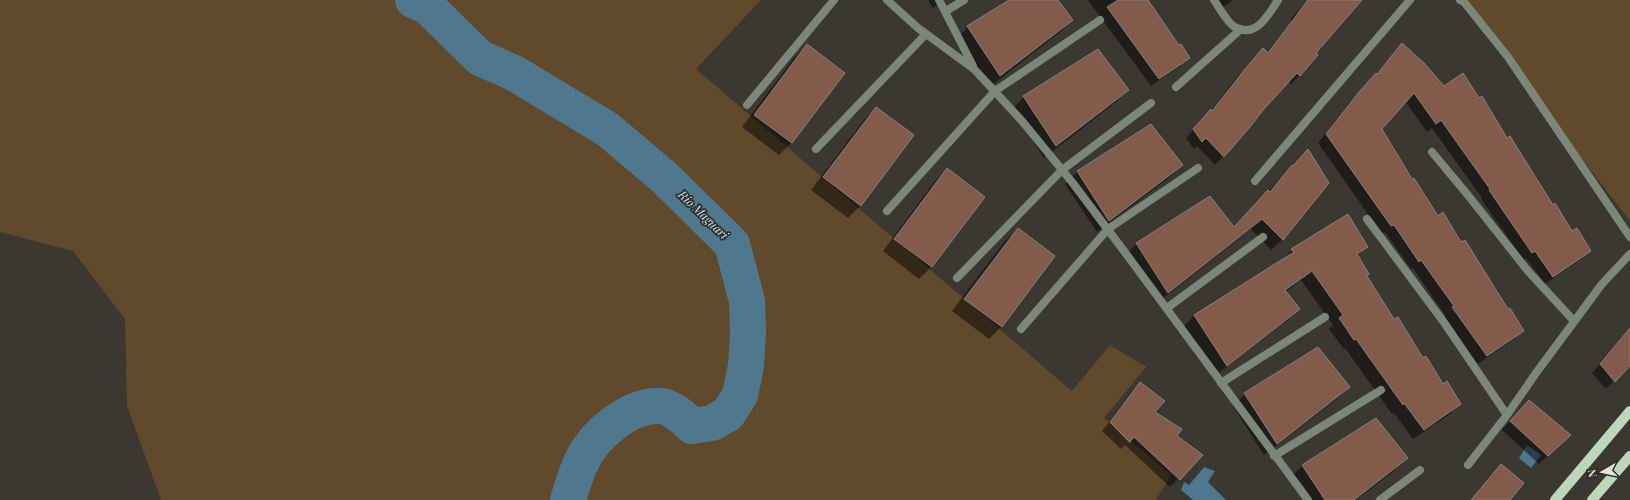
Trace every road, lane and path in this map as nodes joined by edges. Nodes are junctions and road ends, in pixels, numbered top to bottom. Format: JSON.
{"nodes":[{"id":1,"x":834,"y":0,"type":"edge"},
{"id":2,"x":887,"y":0,"type":"edge"},
{"id":3,"x":939,"y":0,"type":"edge"},
{"id":4,"x":964,"y":0,"type":"edge"},
{"id":5,"x":1214,"y":0,"type":"edge"},
{"id":6,"x":1278,"y":0,"type":"edge"},
{"id":7,"x":1410,"y":0,"type":"edge"},
{"id":8,"x":1460,"y":0,"type":"edge"},
{"id":9,"x":946,"y":12,"type":"junction"},
{"id":10,"x":1100,"y":20,"type":"dead end"},
{"id":11,"x":1240,"y":29,"type":"junction"},
{"id":12,"x":926,"y":34,"type":"junction"},
{"id":13,"x":974,"y":69,"type":"junction"},
{"id":14,"x":1176,"y":87,"type":"dead end"},
{"id":15,"x":995,"y":91,"type":"junction"},
{"id":16,"x":1151,"y":103,"type":"dead end"},
{"id":17,"x":747,"y":105,"type":"dead end"},
{"id":18,"x":816,"y":148,"type":"dead end"},
{"id":19,"x":1432,"y":152,"type":"dead end"},
{"id":20,"x":1198,"y":168,"type":"dead end"},
{"id":21,"x":1062,"y":170,"type":"junction"},
{"id":22,"x":1255,"y":181,"type":"dead end"},
{"id":23,"x":887,"y":211,"type":"dead end"},
{"id":24,"x":1367,"y":219,"type":"dead end"},
{"id":25,"x":1108,"y":229,"type":"junction"},
{"id":26,"x":1263,"y":237,"type":"dead end"},
{"id":27,"x":1630,"y":237,"type":"edge"},
{"id":28,"x":1630,"y":254,"type":"edge"},
{"id":29,"x":957,"y":278,"type":"dead end"},
{"id":30,"x":1167,"y":308,"type":"junction"},
{"id":31,"x":1325,"y":317,"type":"dead end"},
{"id":32,"x":1574,"y":321,"type":"junction"},
{"id":33,"x":1021,"y":329,"type":"dead end"},
{"id":34,"x":1221,"y":383,"type":"junction"},
{"id":35,"x":1382,"y":390,"type":"dead end"},
{"id":36,"x":1630,"y":411,"type":"edge"},
{"id":37,"x":1507,"y":415,"type":"junction"},
{"id":38,"x":1274,"y":456,"type":"junction"},
{"id":39,"x":1630,"y":456,"type":"edge"},
{"id":40,"x":1468,"y":465,"type":"dead end"},
{"id":41,"x":1420,"y":470,"type":"dead end"},
{"id":42,"x":1308,"y":500,"type":"edge"},
{"id":43,"x":1380,"y":500,"type":"edge"},
{"id":44,"x":1555,"y":500,"type":"edge"},
{"id":45,"x":1592,"y":500,"type":"edge"}],
"edges":[{"from":1,"to":17,"type":"street"},
{"from":2,"to":12,"type":"street"},
{"from":3,"to":9,"type":"street"},
{"from":4,"to":9,"type":"street"},
{"from":5,"to":11,"type":"street"},
{"from":6,"to":11,"type":"street"},
{"from":7,"to":22,"type":"street"},
{"from":8,"to":27,"type":"street"},
{"from":9,"to":13,"type":"street"},
{"from":10,"to":15,"type":"street"},
{"from":11,"to":14,"type":"street"},
{"from":12,"to":13,"type":"street"},
{"from":12,"to":18,"type":"street"},
{"from":13,"to":15,"type":"street"},
{"from":15,"to":21,"type":"street"},
{"from":15,"to":23,"type":"street"},
{"from":16,"to":21,"type":"street"},
{"from":19,"to":32,"type":"street"},
{"from":20,"to":25,"type":"street"},
{"from":21,"to":25,"type":"street"},
{"from":21,"to":29,"type":"street"},
{"from":24,"to":37,"type":"street"},
{"from":25,"to":30,"type":"street"},
{"from":25,"to":33,"type":"street"},
{"from":26,"to":30,"type":"street"},
{"from":28,"to":32,"type":"street"},
{"from":30,"to":34,"type":"street"},
{"from":31,"to":34,"type":"street"},
{"from":32,"to":37,"type":"street"},
{"from":34,"to":38,"type":"street"},
{"from":35,"to":38,"type":"street"},
{"from":36,"to":44,"type":"main road"},
{"from":37,"to":40,"type":"street"},
{"from":38,"to":42,"type":"street"},
{"from":39,"to":45,"type":"main road"},
{"from":41,"to":43,"type":"street"}]}
